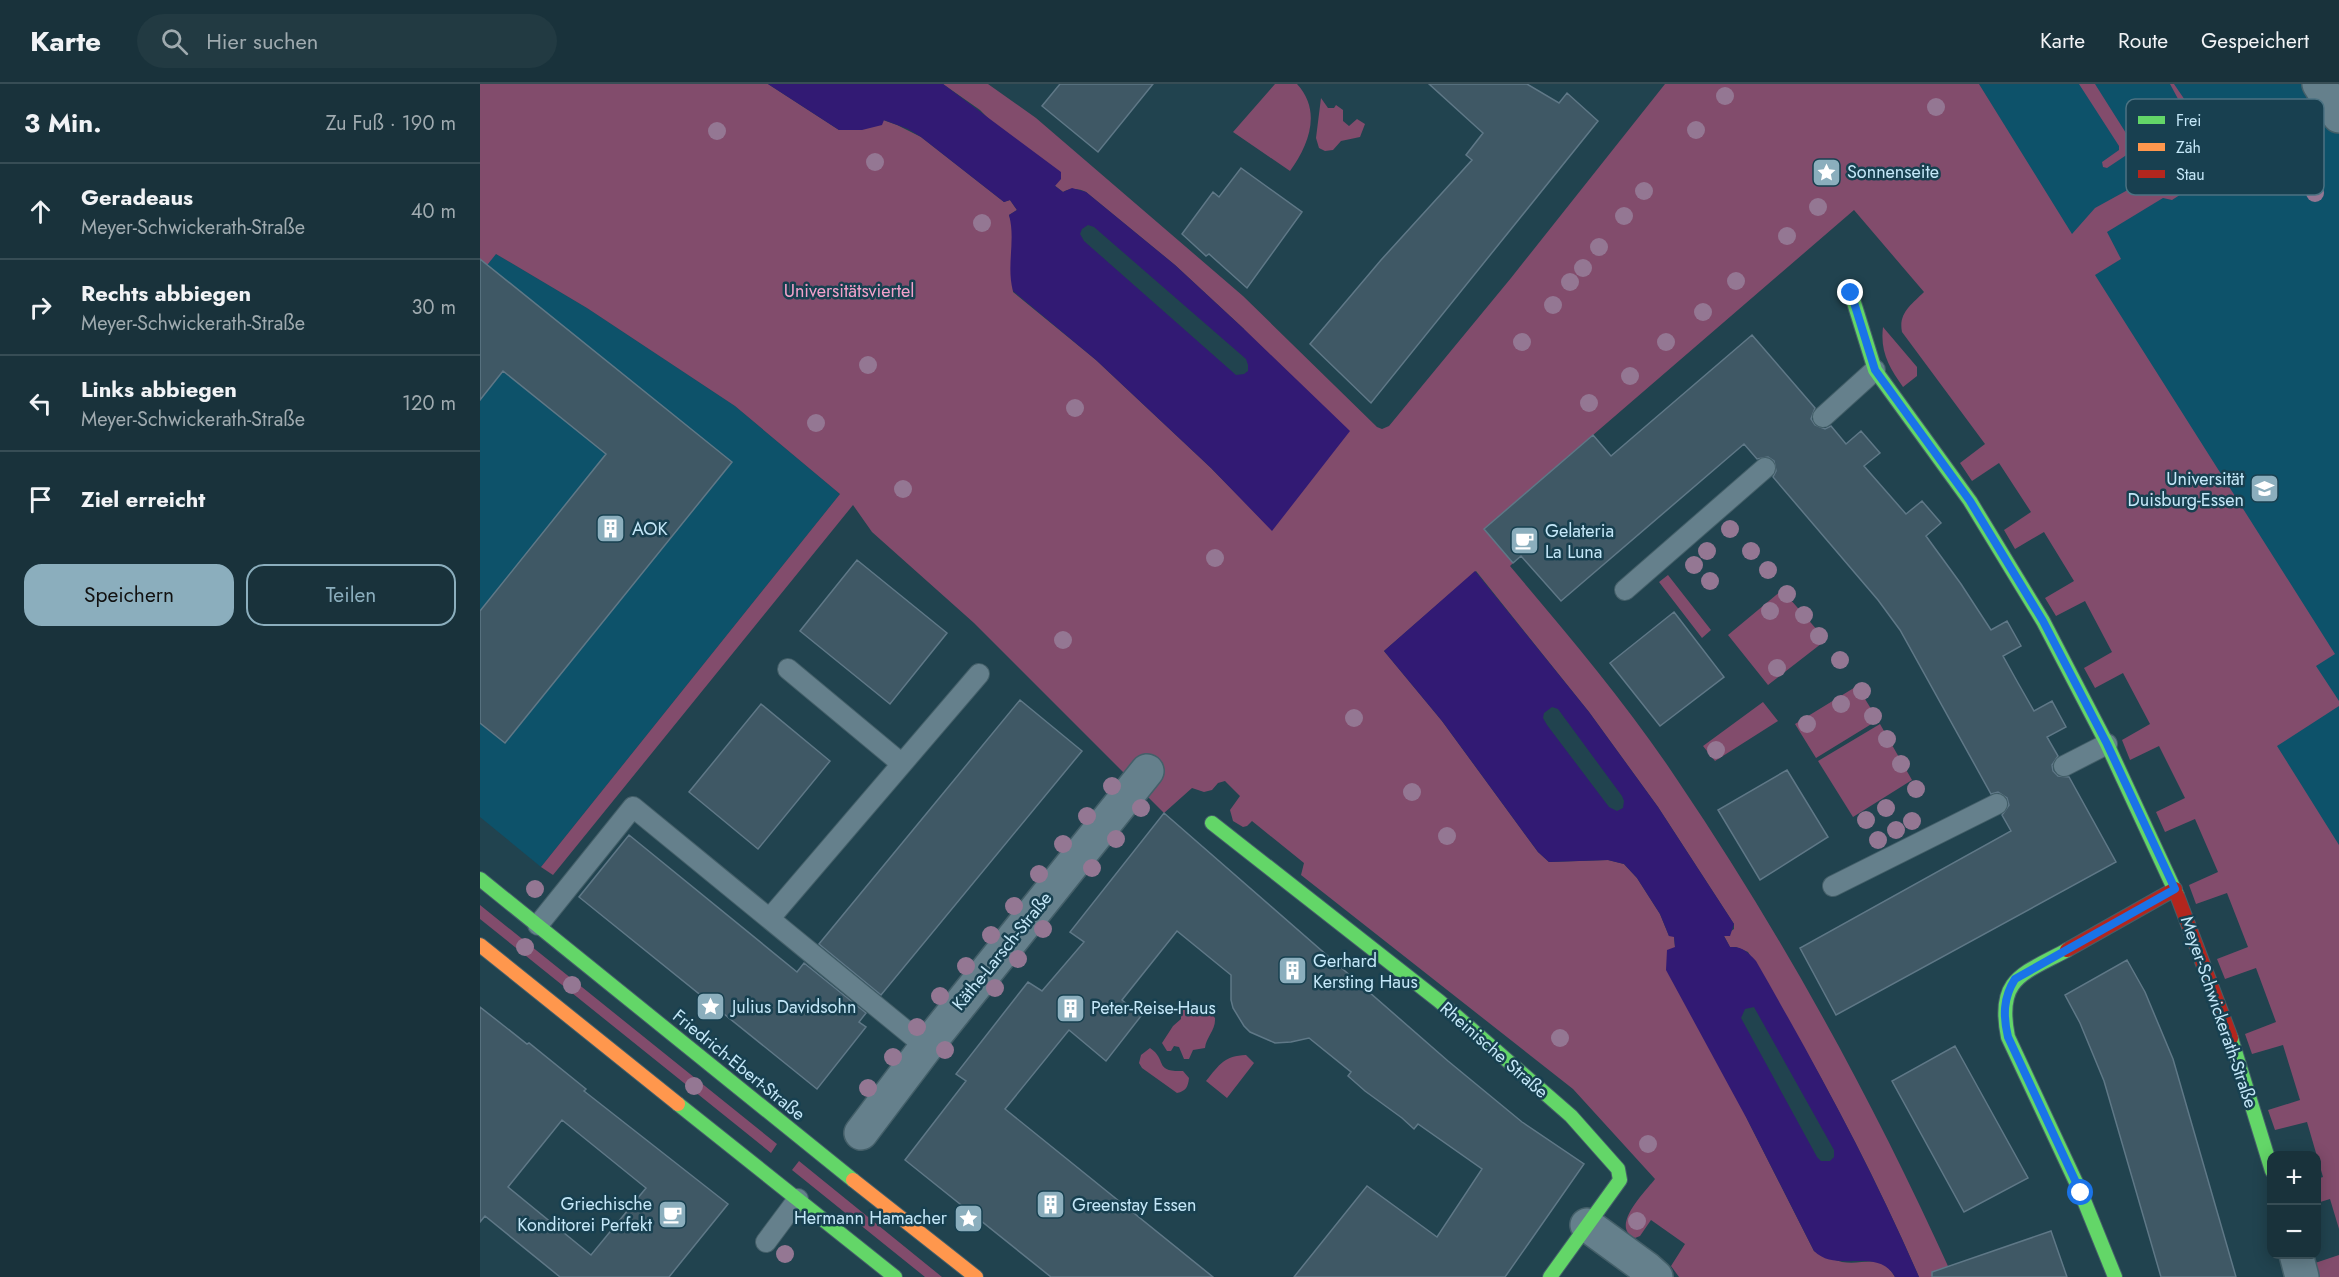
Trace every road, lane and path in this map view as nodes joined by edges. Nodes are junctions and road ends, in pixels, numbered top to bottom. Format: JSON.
{"nodes":[{"id":1,"x":2319,"y":84,"type":"edge"},
{"id":2,"x":2339,"y":116,"type":"edge"},
{"id":3,"x":1851,"y":293,"type":"dead end"},
{"id":4,"x":1875,"y":370,"type":"junction"},
{"id":5,"x":1823,"y":417,"type":"dead end"},
{"id":6,"x":1765,"y":468,"type":"dead end"},
{"id":7,"x":1625,"y":590,"type":"dead end"},
{"id":8,"x":788,"y":669,"type":"dead end"},
{"id":9,"x":979,"y":674,"type":"dead end"},
{"id":10,"x":2107,"y":744,"type":"junction"},
{"id":11,"x":902,"y":764,"type":"junction"},
{"id":12,"x":2064,"y":766,"type":"dead end"},
{"id":13,"x":1147,"y":771,"type":"dead end"},
{"id":14,"x":1997,"y":804,"type":"dead end"},
{"id":15,"x":1212,"y":823,"type":"dead end"},
{"id":16,"x":480,"y":879,"type":"edge"},
{"id":17,"x":1833,"y":886,"type":"dead end"},
{"id":18,"x":2175,"y":889,"type":"junction"},
{"id":19,"x":770,"y":918,"type":"junction"},
{"id":20,"x":538,"y":925,"type":"junction"},
{"id":21,"x":480,"y":945,"type":"edge"},
{"id":22,"x":926,"y":1047,"type":"junction"},
{"id":23,"x":861,"y":1133,"type":"dead end"},
{"id":24,"x":2267,"y":1157,"type":"edge"},
{"id":25,"x":798,"y":1200,"type":"junction"},
{"id":26,"x":1587,"y":1225,"type":"junction"},
{"id":27,"x":766,"y":1242,"type":"dead end"},
{"id":28,"x":2297,"y":1259,"type":"edge"},
{"id":29,"x":895,"y":1277,"type":"edge"},
{"id":30,"x":976,"y":1277,"type":"edge"},
{"id":31,"x":1550,"y":1277,"type":"edge"},
{"id":32,"x":1656,"y":1277,"type":"edge"},
{"id":33,"x":2115,"y":1277,"type":"edge"},
{"id":34,"x":2302,"y":1277,"type":"edge"}],
"edges":[{"from":1,"to":2,"type":"street"},
{"from":3,"to":4,"type":"street","name":"Meyer-Schwickerath-Straße"},
{"from":4,"to":5,"type":"lane"},
{"from":4,"to":10,"type":"street","name":"Meyer-Schwickerath-Straße"},
{"from":6,"to":7,"type":"lane"},
{"from":8,"to":11,"type":"lane"},
{"from":9,"to":11,"type":"lane"},
{"from":10,"to":12,"type":"lane"},
{"from":10,"to":18,"type":"street","name":"Meyer-Schwickerath-Straße"},
{"from":11,"to":19,"type":"lane"},
{"from":13,"to":22,"type":"street","name":"Käthe-Larsch-Straße"},
{"from":14,"to":17,"type":"lane"},
{"from":15,"to":26,"type":"street","name":"Rheinische Straße"},
{"from":16,"to":20,"type":"street","name":"Friedrich-Ebert-Straße"},
{"from":18,"to":24,"type":"street","name":"Meyer-Schwickerath-Straße"},
{"from":18,"to":33,"type":"street"},
{"from":19,"to":20,"type":"lane"},
{"from":19,"to":22,"type":"lane"},
{"from":20,"to":30,"type":"street","name":"Friedrich-Ebert-Straße"},
{"from":21,"to":25,"type":"street"},
{"from":22,"to":23,"type":"street","name":"Käthe-Larsch-Straße"},
{"from":25,"to":27,"type":"lane"},
{"from":25,"to":29,"type":"street"},
{"from":26,"to":31,"type":"street","name":"Rheinische Straße"},
{"from":26,"to":32,"type":"street"},
{"from":28,"to":34,"type":"street"}]}
